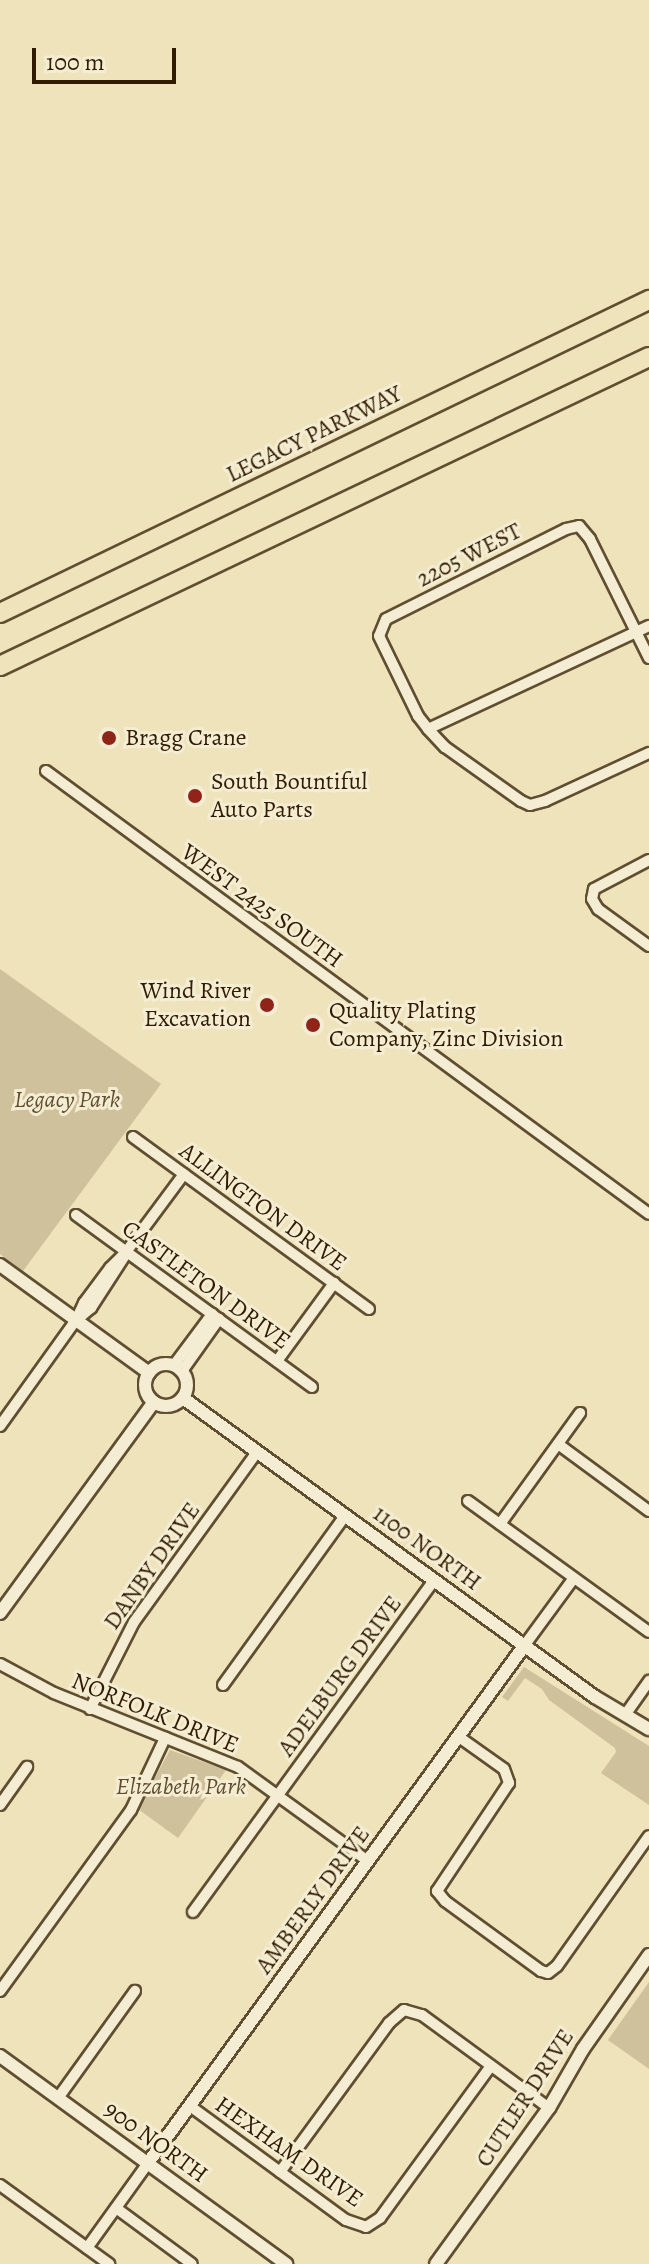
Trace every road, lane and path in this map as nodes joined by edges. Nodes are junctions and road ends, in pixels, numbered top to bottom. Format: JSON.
{"nodes":[{"id":1,"x":649,"y":300,"type":"edge"},
{"id":2,"x":649,"y":357,"type":"edge"},
{"id":3,"x":0,"y":613,"type":"edge"},
{"id":4,"x":649,"y":626,"type":"edge"},
{"id":5,"x":636,"y":632,"type":"junction"},
{"id":6,"x":649,"y":658,"type":"edge"},
{"id":7,"x":0,"y":666,"type":"edge"},
{"id":8,"x":428,"y":729,"type":"junction"},
{"id":9,"x":649,"y":753,"type":"edge"},
{"id":10,"x":46,"y":771,"type":"dead end"},
{"id":11,"x":649,"y":860,"type":"edge"},
{"id":12,"x":649,"y":946,"type":"edge"},
{"id":13,"x":133,"y":1137,"type":"dead end"},
{"id":14,"x":184,"y":1174,"type":"junction"},
{"id":15,"x":649,"y":1214,"type":"edge"},
{"id":16,"x":76,"y":1215,"type":"dead end"},
{"id":17,"x":126,"y":1252,"type":"junction"},
{"id":18,"x":0,"y":1265,"type":"edge"},
{"id":19,"x":334,"y":1283,"type":"junction"},
{"id":20,"x":369,"y":1309,"type":"dead end"},
{"id":21,"x":216,"y":1316,"type":"junction"},
{"id":22,"x":76,"y":1320,"type":"junction"},
{"id":23,"x":277,"y":1361,"type":"junction"},
{"id":24,"x":178,"y":1368,"type":"junction"},
{"id":25,"x":149,"y":1373,"type":"junction"},
{"id":26,"x":312,"y":1387,"type":"dead end"},
{"id":27,"x":183,"y":1398,"type":"junction"},
{"id":28,"x":154,"y":1402,"type":"junction"},
{"id":29,"x":580,"y":1413,"type":"dead end"},
{"id":30,"x":0,"y":1426,"type":"edge"},
{"id":31,"x":558,"y":1444,"type":"junction"},
{"id":32,"x":257,"y":1452,"type":"junction"},
{"id":33,"x":468,"y":1501,"type":"dead end"},
{"id":34,"x":649,"y":1511,"type":"edge"},
{"id":35,"x":345,"y":1516,"type":"junction"},
{"id":36,"x":500,"y":1524,"type":"junction"},
{"id":37,"x":574,"y":1578,"type":"junction"},
{"id":38,"x":434,"y":1580,"type":"junction"},
{"id":39,"x":0,"y":1613,"type":"edge"},
{"id":40,"x":649,"y":1632,"type":"edge"},
{"id":41,"x":524,"y":1646,"type":"junction"},
{"id":42,"x":0,"y":1664,"type":"edge"},
{"id":43,"x":649,"y":1681,"type":"edge"},
{"id":44,"x":223,"y":1685,"type":"dead end"},
{"id":45,"x":90,"y":1709,"type":"junction"},
{"id":46,"x":625,"y":1715,"type":"junction"},
{"id":47,"x":649,"y":1729,"type":"edge"},
{"id":48,"x":459,"y":1737,"type":"junction"},
{"id":49,"x":165,"y":1738,"type":"junction"},
{"id":50,"x":27,"y":1767,"type":"dead end"},
{"id":51,"x":278,"y":1794,"type":"junction"},
{"id":52,"x":0,"y":1805,"type":"edge"},
{"id":53,"x":649,"y":1836,"type":"edge"},
{"id":54,"x":368,"y":1861,"type":"junction"},
{"id":55,"x":193,"y":1912,"type":"dead end"},
{"id":56,"x":649,"y":1955,"type":"edge"},
{"id":57,"x":0,"y":1991,"type":"edge"},
{"id":58,"x":135,"y":1991,"type":"dead end"},
{"id":59,"x":0,"y":2056,"type":"edge"},
{"id":60,"x":491,"y":2066,"type":"junction"},
{"id":61,"x":58,"y":2098,"type":"junction"},
{"id":62,"x":190,"y":2106,"type":"junction"},
{"id":63,"x":549,"y":2108,"type":"junction"},
{"id":64,"x":148,"y":2163,"type":"junction"},
{"id":65,"x":280,"y":2172,"type":"junction"},
{"id":66,"x":0,"y":2185,"type":"edge"},
{"id":67,"x":116,"y":2208,"type":"junction"},
{"id":68,"x":87,"y":2248,"type":"junction"},
{"id":69,"x":109,"y":2264,"type":"edge"},
{"id":70,"x":192,"y":2264,"type":"edge"},
{"id":71,"x":286,"y":2264,"type":"edge"},
{"id":72,"x":436,"y":2264,"type":"edge"}],
"edges":[{"from":1,"to":3,"type":"highway","name":"LEGACY PARKWAY"},
{"from":2,"to":7,"type":"highway"},
{"from":4,"to":5,"type":"street"},
{"from":5,"to":6,"type":"street"},
{"from":5,"to":8,"type":"street"},
{"from":5,"to":8,"type":"street","name":"2205 WEST"},
{"from":8,"to":9,"type":"street"},
{"from":10,"to":15,"type":"street","name":"WEST 2425 SOUTH"},
{"from":11,"to":12,"type":"street"},
{"from":13,"to":14,"type":"street","name":"ALLINGTON DRIVE"},
{"from":14,"to":17,"type":"street"},
{"from":14,"to":19,"type":"street","name":"ALLINGTON DRIVE"},
{"from":16,"to":17,"type":"street","name":"CASTLETON DRIVE"},
{"from":17,"to":21,"type":"street","name":"CASTLETON DRIVE"},
{"from":17,"to":22,"type":"street"},
{"from":18,"to":22,"type":"street"},
{"from":19,"to":20,"type":"street","name":"ALLINGTON DRIVE"},
{"from":19,"to":23,"type":"street"},
{"from":21,"to":23,"type":"street","name":"CASTLETON DRIVE"},
{"from":21,"to":24,"type":"street"},
{"from":22,"to":25,"type":"street"},
{"from":22,"to":30,"type":"street"},
{"from":23,"to":26,"type":"street","name":"CASTLETON DRIVE"},
{"from":24,"to":25,"type":"street"},
{"from":24,"to":27,"type":"street"},
{"from":25,"to":28,"type":"street"},
{"from":27,"to":28,"type":"street"},
{"from":27,"to":32,"type":"street","name":"1100 NORTH"},
{"from":28,"to":39,"type":"street"},
{"from":29,"to":31,"type":"street"},
{"from":31,"to":34,"type":"street"},
{"from":31,"to":36,"type":"street"},
{"from":32,"to":35,"type":"street","name":"1100 NORTH"},
{"from":32,"to":45,"type":"street","name":"DANBY DRIVE"},
{"from":33,"to":36,"type":"street"},
{"from":35,"to":38,"type":"street","name":"1100 NORTH"},
{"from":35,"to":44,"type":"street"},
{"from":36,"to":37,"type":"street"},
{"from":37,"to":40,"type":"street"},
{"from":37,"to":41,"type":"street","name":"AMBERLY DRIVE"},
{"from":38,"to":41,"type":"street","name":"1100 NORTH"},
{"from":38,"to":51,"type":"street","name":"ADELBURG DRIVE"},
{"from":41,"to":46,"type":"street","name":"1100 NORTH"},
{"from":41,"to":48,"type":"street","name":"AMBERLY DRIVE"},
{"from":42,"to":45,"type":"street","name":"NORFOLK DRIVE"},
{"from":43,"to":46,"type":"street"},
{"from":45,"to":49,"type":"street","name":"NORFOLK DRIVE"},
{"from":46,"to":47,"type":"street","name":"1100 NORTH"},
{"from":48,"to":53,"type":"street"},
{"from":48,"to":54,"type":"street","name":"AMBERLY DRIVE"},
{"from":49,"to":51,"type":"street","name":"NORFOLK DRIVE"},
{"from":49,"to":57,"type":"street"},
{"from":50,"to":52,"type":"street"},
{"from":51,"to":54,"type":"street","name":"NORFOLK DRIVE"},
{"from":51,"to":55,"type":"street","name":"ADELBURG DRIVE"},
{"from":54,"to":62,"type":"street","name":"AMBERLY DRIVE"},
{"from":56,"to":63,"type":"street","name":"CUTLER DRIVE"},
{"from":58,"to":61,"type":"street"},
{"from":59,"to":61,"type":"street","name":"900 NORTH"},
{"from":60,"to":63,"type":"street"},
{"from":60,"to":65,"type":"street","name":"HEXHAM DRIVE"},
{"from":60,"to":65,"type":"street"},
{"from":61,"to":64,"type":"street","name":"900 NORTH"},
{"from":62,"to":64,"type":"street","name":"AMBERLY DRIVE"},
{"from":62,"to":65,"type":"street","name":"HEXHAM DRIVE"},
{"from":63,"to":72,"type":"street","name":"CUTLER DRIVE"},
{"from":64,"to":67,"type":"street","name":"AMBERLY DRIVE"},
{"from":64,"to":71,"type":"street","name":"900 NORTH"},
{"from":66,"to":68,"type":"street"},
{"from":67,"to":68,"type":"street","name":"AMBERLY DRIVE"},
{"from":67,"to":70,"type":"street"},
{"from":68,"to":69,"type":"street"}]}
